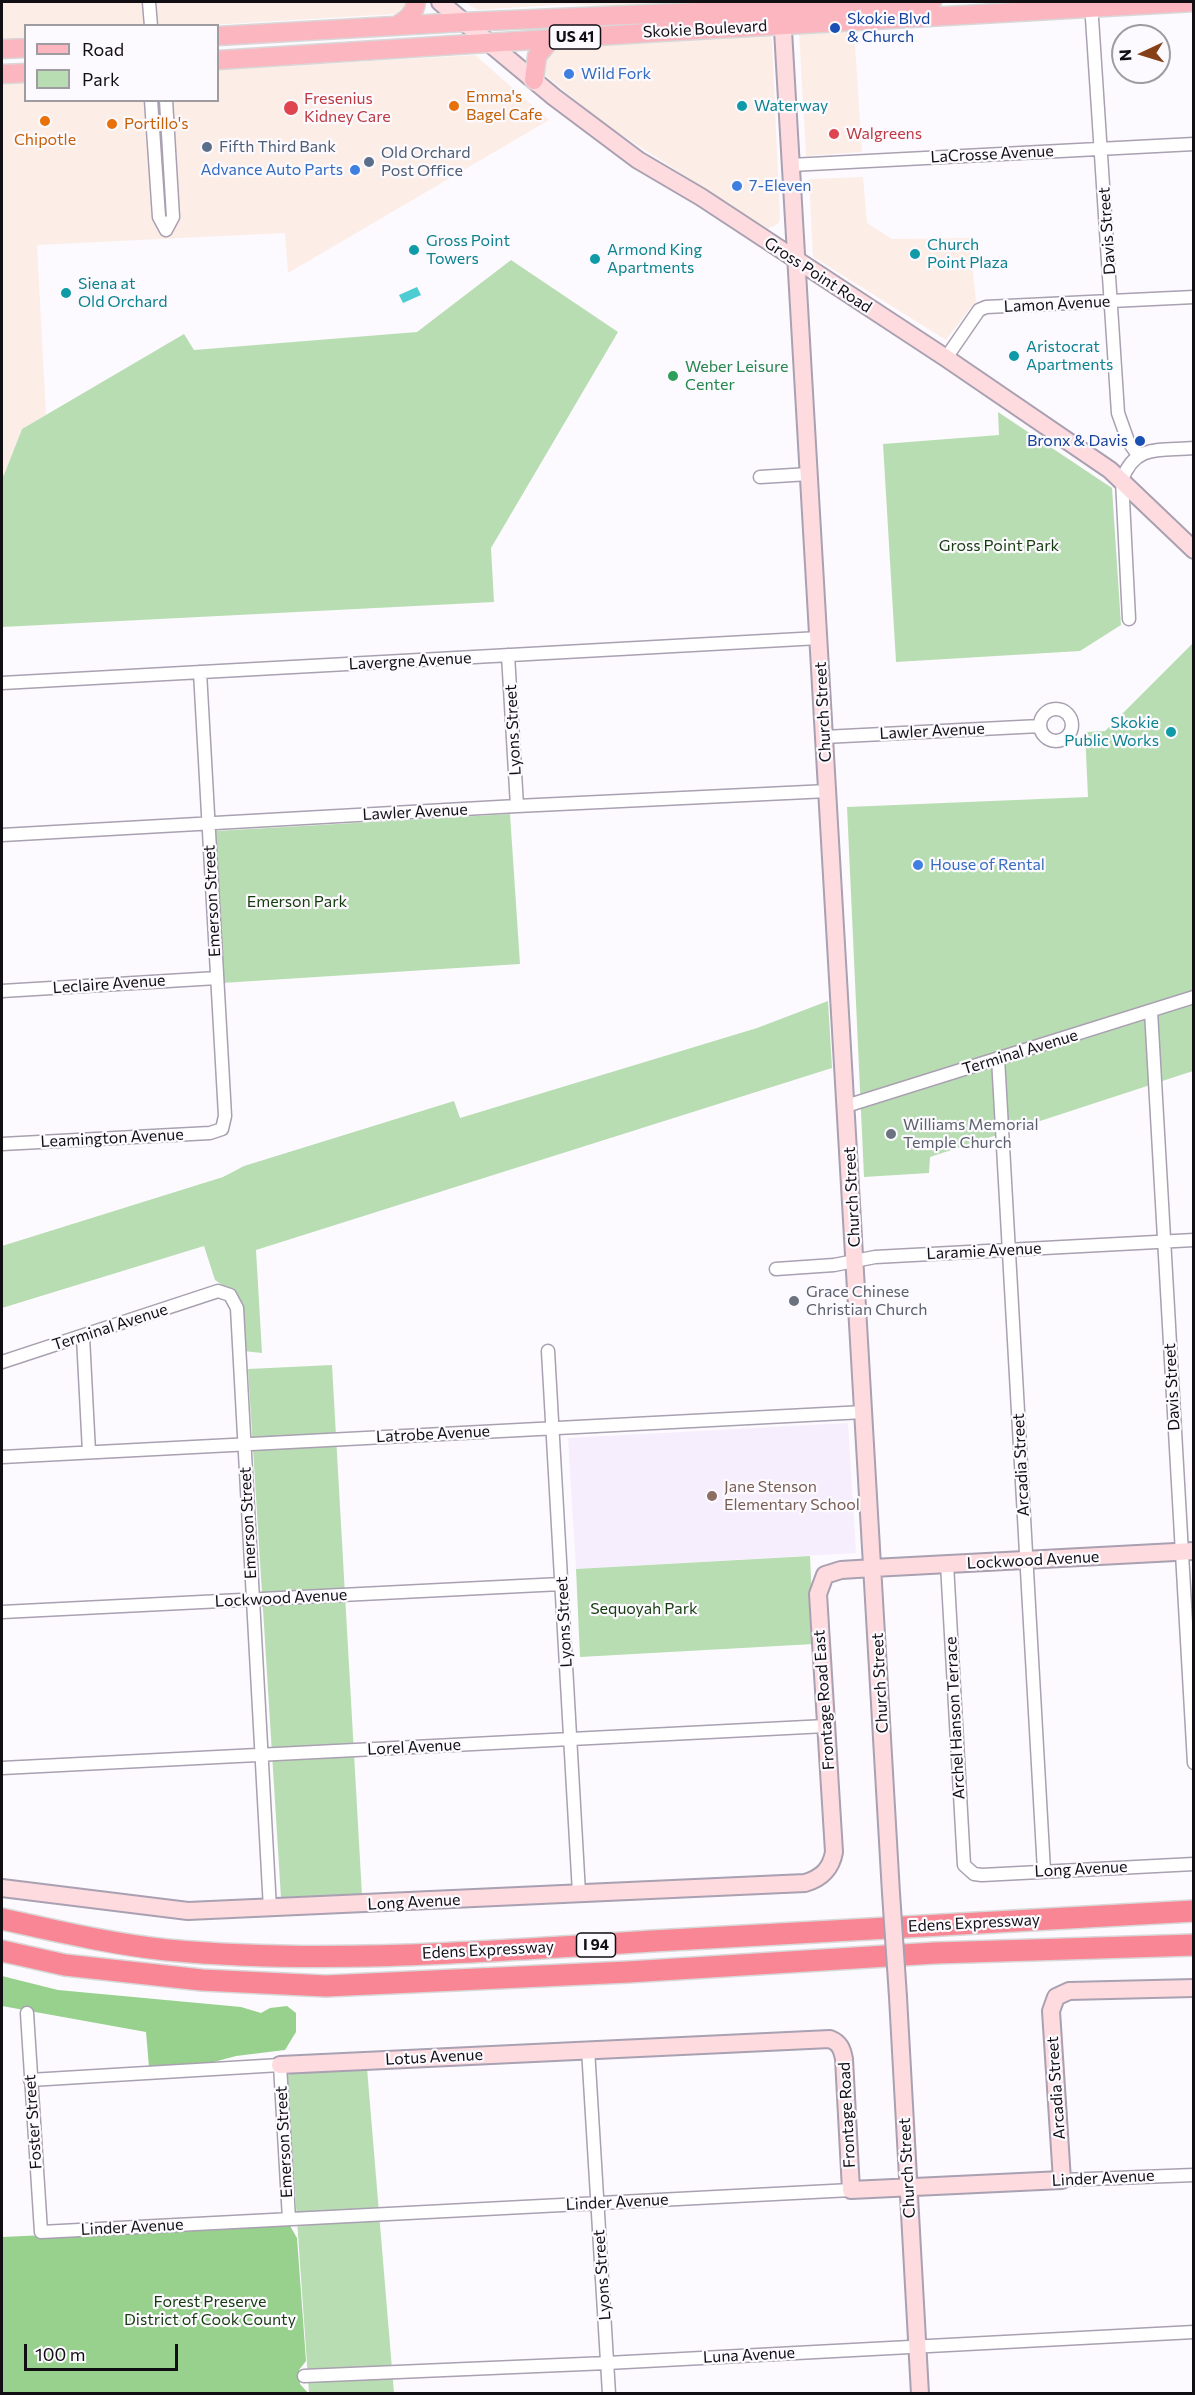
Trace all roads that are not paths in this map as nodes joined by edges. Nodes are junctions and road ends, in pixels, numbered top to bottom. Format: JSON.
{"nodes":[{"id":1,"x":149,"y":2,"type":"edge"},
{"id":2,"x":416,"y":2,"type":"edge"},
{"id":3,"x":440,"y":2,"type":"edge"},
{"id":4,"x":932,"y":2,"type":"edge"},
{"id":5,"x":1194,"y":2,"type":"edge"},
{"id":6,"x":1091,"y":5,"type":"edge"},
{"id":7,"x":782,"y":12,"type":"edge"},
{"id":8,"x":464,"y":22,"type":"junction"},
{"id":9,"x":151,"y":24,"type":"edge"},
{"id":10,"x":395,"y":26,"type":"junction"},
{"id":11,"x":219,"y":36,"type":"edge"},
{"id":12,"x":551,"y":39,"type":"junction"},
{"id":13,"x":489,"y":42,"type":"junction"},
{"id":14,"x":24,"y":48,"type":"edge"},
{"id":15,"x":2,"y":49,"type":"edge"},
{"id":16,"x":219,"y":60,"type":"edge"},
{"id":17,"x":24,"y":73,"type":"edge"},
{"id":18,"x":2,"y":74,"type":"edge"},
{"id":19,"x":534,"y":81,"type":"junction"},
{"id":20,"x":151,"y":102,"type":"edge"},
{"id":21,"x":166,"y":102,"type":"edge"},
{"id":22,"x":1194,"y":144,"type":"edge"},
{"id":23,"x":1101,"y":148,"type":"junction"},
{"id":24,"x":791,"y":165,"type":"junction"},
{"id":25,"x":796,"y":262,"type":"junction"},
{"id":26,"x":1194,"y":297,"type":"edge"},
{"id":27,"x":1111,"y":301,"type":"junction"},
{"id":28,"x":946,"y":358,"type":"junction"},
{"id":29,"x":1194,"y":448,"type":"edge"},
{"id":30,"x":1166,"y":450,"type":"junction"},
{"id":31,"x":1138,"y":455,"type":"junction"},
{"id":32,"x":809,"y":474,"type":"junction"},
{"id":33,"x":760,"y":477,"type":"dead end"},
{"id":34,"x":1122,"y":480,"type":"junction"},
{"id":35,"x":1194,"y":550,"type":"edge"},
{"id":36,"x":1129,"y":619,"type":"dead end"},
{"id":37,"x":819,"y":638,"type":"junction"},
{"id":38,"x":508,"y":655,"type":"junction"},
{"id":39,"x":200,"y":672,"type":"junction"},
{"id":40,"x":2,"y":683,"type":"edge"},
{"id":41,"x":1040,"y":726,"type":"dead end"},
{"id":42,"x":824,"y":737,"type":"junction"},
{"id":43,"x":828,"y":791,"type":"junction"},
{"id":44,"x":517,"y":806,"type":"junction"},
{"id":45,"x":207,"y":824,"type":"junction"},
{"id":46,"x":2,"y":835,"type":"edge"},
{"id":47,"x":217,"y":978,"type":"junction"},
{"id":48,"x":2,"y":991,"type":"edge"},
{"id":49,"x":1194,"y":997,"type":"edge"},
{"id":50,"x":1150,"y":1011,"type":"junction"},
{"id":51,"x":998,"y":1058,"type":"junction"},
{"id":52,"x":846,"y":1106,"type":"junction"},
{"id":53,"x":222,"y":1129,"type":"joint"},
{"id":54,"x":2,"y":1144,"type":"edge"},
{"id":55,"x":1194,"y":1240,"type":"edge"},
{"id":56,"x":1164,"y":1242,"type":"junction"},
{"id":57,"x":1009,"y":1250,"type":"junction"},
{"id":58,"x":855,"y":1261,"type":"junction"},
{"id":59,"x":776,"y":1269,"type":"dead end"},
{"id":60,"x":218,"y":1291,"type":"joint"},
{"id":61,"x":83,"y":1337,"type":"junction"},
{"id":62,"x":548,"y":1351,"type":"dead end"},
{"id":63,"x":2,"y":1362,"type":"edge"},
{"id":64,"x":864,"y":1412,"type":"junction"},
{"id":65,"x":552,"y":1428,"type":"junction"},
{"id":66,"x":244,"y":1444,"type":"junction"},
{"id":67,"x":89,"y":1452,"type":"junction"},
{"id":68,"x":2,"y":1456,"type":"edge"},
{"id":69,"x":1187,"y":1552,"type":"edge"},
{"id":70,"x":1026,"y":1560,"type":"junction"},
{"id":71,"x":947,"y":1564,"type":"junction"},
{"id":72,"x":873,"y":1568,"type":"junction"},
{"id":73,"x":561,"y":1584,"type":"junction"},
{"id":74,"x":252,"y":1600,"type":"junction"},
{"id":75,"x":2,"y":1612,"type":"edge"},
{"id":76,"x":826,"y":1726,"type":"junction"},
{"id":77,"x":570,"y":1739,"type":"junction"},
{"id":78,"x":261,"y":1755,"type":"junction"},
{"id":79,"x":1194,"y":1763,"type":"edge"},
{"id":80,"x":2,"y":1768,"type":"edge"},
{"id":81,"x":1194,"y":1864,"type":"edge"},
{"id":82,"x":969,"y":1871,"type":"joint"},
{"id":83,"x":1044,"y":1871,"type":"junction"},
{"id":84,"x":824,"y":1873,"type":"joint"},
{"id":85,"x":2,"y":1888,"type":"edge"},
{"id":86,"x":579,"y":1893,"type":"junction"},
{"id":87,"x":270,"y":1909,"type":"junction"},
{"id":88,"x":1194,"y":1911,"type":"edge"},
{"id":89,"x":2,"y":1919,"type":"edge"},
{"id":90,"x":1194,"y":1945,"type":"edge"},
{"id":91,"x":2,"y":1952,"type":"edge"},
{"id":92,"x":1194,"y":1988,"type":"edge"},
{"id":93,"x":27,"y":2013,"type":"dead end"},
{"id":94,"x":837,"y":2042,"type":"joint"},
{"id":95,"x":588,"y":2049,"type":"junction"},
{"id":96,"x":280,"y":2065,"type":"junction"},
{"id":97,"x":30,"y":2080,"type":"junction"},
{"id":98,"x":1194,"y":2175,"type":"edge"},
{"id":99,"x":1062,"y":2180,"type":"junction"},
{"id":100,"x":909,"y":2188,"type":"junction"},
{"id":101,"x":851,"y":2190,"type":"junction"},
{"id":102,"x":597,"y":2203,"type":"junction"},
{"id":103,"x":289,"y":2219,"type":"junction"},
{"id":104,"x":41,"y":2232,"type":"joint"},
{"id":105,"x":1194,"y":2332,"type":"edge"},
{"id":106,"x":918,"y":2346,"type":"junction"},
{"id":107,"x":607,"y":2363,"type":"junction"},
{"id":108,"x":304,"y":2376,"type":"dead end"},
{"id":109,"x":609,"y":2394,"type":"edge"},
{"id":110,"x":920,"y":2394,"type":"edge"}],
"edges":[{"from":1,"to":9,"type":"street"},
{"from":2,"to":10,"type":"main road"},
{"from":3,"to":8,"type":"street","name":"Gross Point Road"},
{"from":4,"to":7,"type":"main road","name":"Skokie Boulevard","number":"US 41"},
{"from":5,"to":6,"type":"main road","name":"Skokie Boulevard","number":"US 41"},
{"from":6,"to":7,"type":"main road","name":"Skokie Boulevard","number":"US 41"},
{"from":6,"to":23,"type":"street","name":"Davis Street"},
{"from":7,"to":8,"type":"main road","name":"Skokie Boulevard","number":"US 41"},
{"from":7,"to":12,"type":"main road","name":"Skokie Boulevard","number":"US 41"},
{"from":7,"to":24,"type":"street","name":"Church Street"},
{"from":8,"to":10,"type":"main road","name":"Skokie Boulevard","number":"US 41"},
{"from":8,"to":13,"type":"street","name":"Gross Point Road"},
{"from":10,"to":11,"type":"main road","name":"Skokie Boulevard","number":"US 41"},
{"from":12,"to":13,"type":"main road","name":"Skokie Boulevard","number":"US 41"},
{"from":12,"to":19,"type":"main road"},
{"from":13,"to":16,"type":"main road","name":"Skokie Boulevard","number":"US 41"},
{"from":13,"to":19,"type":"street","name":"Gross Point Road"},
{"from":14,"to":15,"type":"main road"},
{"from":17,"to":18,"type":"main road"},
{"from":19,"to":25,"type":"street","name":"Gross Point Road"},
{"from":20,"to":21,"type":"street"},
{"from":22,"to":23,"type":"street","name":"LaCrosse Avenue"},
{"from":23,"to":24,"type":"street","name":"LaCrosse Avenue"},
{"from":23,"to":27,"type":"street","name":"Davis Street"},
{"from":24,"to":25,"type":"street","name":"Church Street"},
{"from":25,"to":28,"type":"street","name":"Gross Point Road"},
{"from":25,"to":32,"type":"street","name":"Church Street"},
{"from":26,"to":27,"type":"street","name":"Lamon Avenue"},
{"from":27,"to":28,"type":"street","name":"Lamon Avenue"},
{"from":27,"to":31,"type":"street","name":"Davis Street"},
{"from":28,"to":34,"type":"street","name":"Gross Point Road"},
{"from":29,"to":30,"type":"street"},
{"from":30,"to":31,"type":"street"},
{"from":30,"to":34,"type":"street"},
{"from":31,"to":34,"type":"street"},
{"from":32,"to":33,"type":"street"},
{"from":32,"to":37,"type":"street","name":"Church Street"},
{"from":34,"to":35,"type":"street","name":"Gross Point Road"},
{"from":34,"to":36,"type":"street"},
{"from":37,"to":38,"type":"street","name":"Lavergne Avenue"},
{"from":37,"to":42,"type":"street","name":"Church Street"},
{"from":38,"to":39,"type":"street","name":"Lavergne Avenue"},
{"from":38,"to":44,"type":"street","name":"Lyons Street"},
{"from":39,"to":40,"type":"street","name":"Lavergne Avenue"},
{"from":39,"to":45,"type":"street","name":"Emerson Street"},
{"from":41,"to":42,"type":"street","name":"Lawler Avenue"},
{"from":42,"to":43,"type":"street","name":"Church Street"},
{"from":43,"to":44,"type":"street","name":"Lawler Avenue"},
{"from":43,"to":52,"type":"street","name":"Church Street"},
{"from":44,"to":45,"type":"street","name":"Lawler Avenue"},
{"from":45,"to":46,"type":"street","name":"Lawler Avenue"},
{"from":45,"to":47,"type":"street","name":"Emerson Street"},
{"from":47,"to":48,"type":"street","name":"Leclaire Avenue"},
{"from":47,"to":53,"type":"street","name":"Emerson Street"},
{"from":49,"to":50,"type":"street","name":"Terminal Avenue"},
{"from":50,"to":51,"type":"street","name":"Terminal Avenue"},
{"from":50,"to":56,"type":"street","name":"Davis Street"},
{"from":51,"to":52,"type":"street","name":"Terminal Avenue"},
{"from":51,"to":57,"type":"street","name":"Arcadia Street"},
{"from":52,"to":58,"type":"street","name":"Church Street"},
{"from":53,"to":54,"type":"street","name":"Leamington Avenue"},
{"from":55,"to":56,"type":"street","name":"Laramie Avenue"},
{"from":56,"to":57,"type":"street","name":"Laramie Avenue"},
{"from":56,"to":69,"type":"street","name":"Davis Street"},
{"from":57,"to":58,"type":"street","name":"Laramie Avenue"},
{"from":57,"to":70,"type":"street","name":"Arcadia Street"},
{"from":58,"to":59,"type":"street","name":"Laramie Avenue"},
{"from":58,"to":64,"type":"street","name":"Church Street"},
{"from":60,"to":61,"type":"street","name":"Terminal Avenue"},
{"from":60,"to":66,"type":"street","name":"Emerson Street"},
{"from":61,"to":63,"type":"street","name":"Terminal Avenue"},
{"from":61,"to":67,"type":"street"},
{"from":62,"to":65,"type":"street","name":"Lyons Street"},
{"from":64,"to":65,"type":"street","name":"Latrobe Avenue"},
{"from":64,"to":72,"type":"street","name":"Church Street"},
{"from":65,"to":66,"type":"street","name":"Latrobe Avenue"},
{"from":65,"to":73,"type":"street","name":"Lyons Street"},
{"from":66,"to":67,"type":"street","name":"Latrobe Avenue"},
{"from":66,"to":74,"type":"street","name":"Emerson Street"},
{"from":67,"to":68,"type":"street","name":"Latrobe Avenue"},
{"from":69,"to":70,"type":"street","name":"Lockwood Avenue"},
{"from":69,"to":79,"type":"street","name":"Davis Street"},
{"from":70,"to":71,"type":"street","name":"Lockwood Avenue"},
{"from":70,"to":83,"type":"street","name":"Arcadia Street"},
{"from":71,"to":72,"type":"street","name":"Lockwood Avenue"},
{"from":71,"to":82,"type":"street","name":"Archel Hanson Terrace"},
{"from":72,"to":76,"type":"street","name":"Frontage Road East"},
{"from":72,"to":100,"type":"street","name":"Church Street","bridge":true},
{"from":73,"to":74,"type":"street","name":"Lockwood Avenue"},
{"from":73,"to":77,"type":"street","name":"Lyons Street"},
{"from":74,"to":75,"type":"street","name":"Lockwood Avenue"},
{"from":74,"to":78,"type":"street","name":"Emerson Street"},
{"from":76,"to":77,"type":"street","name":"Lorel Avenue"},
{"from":76,"to":84,"type":"street","name":"Frontage Road East"},
{"from":77,"to":78,"type":"street","name":"Lorel Avenue"},
{"from":77,"to":86,"type":"street","name":"Lyons Street"},
{"from":78,"to":80,"type":"street","name":"Lorel Avenue"},
{"from":78,"to":87,"type":"street","name":"Emerson Street"},
{"from":81,"to":83,"type":"street","name":"Long Avenue"},
{"from":82,"to":83,"type":"street","name":"Long Avenue"},
{"from":84,"to":86,"type":"street","name":"Long Avenue"},
{"from":85,"to":87,"type":"street","name":"Long Avenue"},
{"from":86,"to":87,"type":"street","name":"Long Avenue"},
{"from":88,"to":89,"type":"highway","name":"Edens Expressway","number":"I 94"},
{"from":90,"to":91,"type":"highway","name":"Edens Expressway","number":"I 94"},
{"from":92,"to":99,"type":"street","name":"Arcadia Street"},
{"from":93,"to":97,"type":"street","name":"Foster Street"},
{"from":94,"to":95,"type":"street","name":"Lotus Avenue"},
{"from":94,"to":101,"type":"street","name":"Frontage Road"},
{"from":95,"to":96,"type":"street","name":"Lotus Avenue"},
{"from":95,"to":102,"type":"street","name":"Lyons Street"},
{"from":96,"to":97,"type":"street","name":"Lotus Avenue"},
{"from":96,"to":103,"type":"street","name":"Emerson Street"},
{"from":97,"to":104,"type":"street","name":"Foster Street"},
{"from":98,"to":99,"type":"street","name":"Linder Avenue"},
{"from":99,"to":100,"type":"street","name":"Linder Avenue"},
{"from":100,"to":101,"type":"street","name":"Linder Avenue"},
{"from":100,"to":106,"type":"street","name":"Church Street"},
{"from":101,"to":102,"type":"street","name":"Linder Avenue"},
{"from":102,"to":103,"type":"street","name":"Linder Avenue"},
{"from":102,"to":107,"type":"street","name":"Lyons Street"},
{"from":103,"to":104,"type":"street","name":"Linder Avenue"},
{"from":105,"to":106,"type":"street","name":"Luna Avenue"},
{"from":106,"to":107,"type":"street","name":"Luna Avenue"},
{"from":106,"to":110,"type":"street","name":"Church Street"},
{"from":107,"to":108,"type":"street","name":"Luna Avenue"},
{"from":107,"to":109,"type":"street","name":"Lyons Street"}]}
